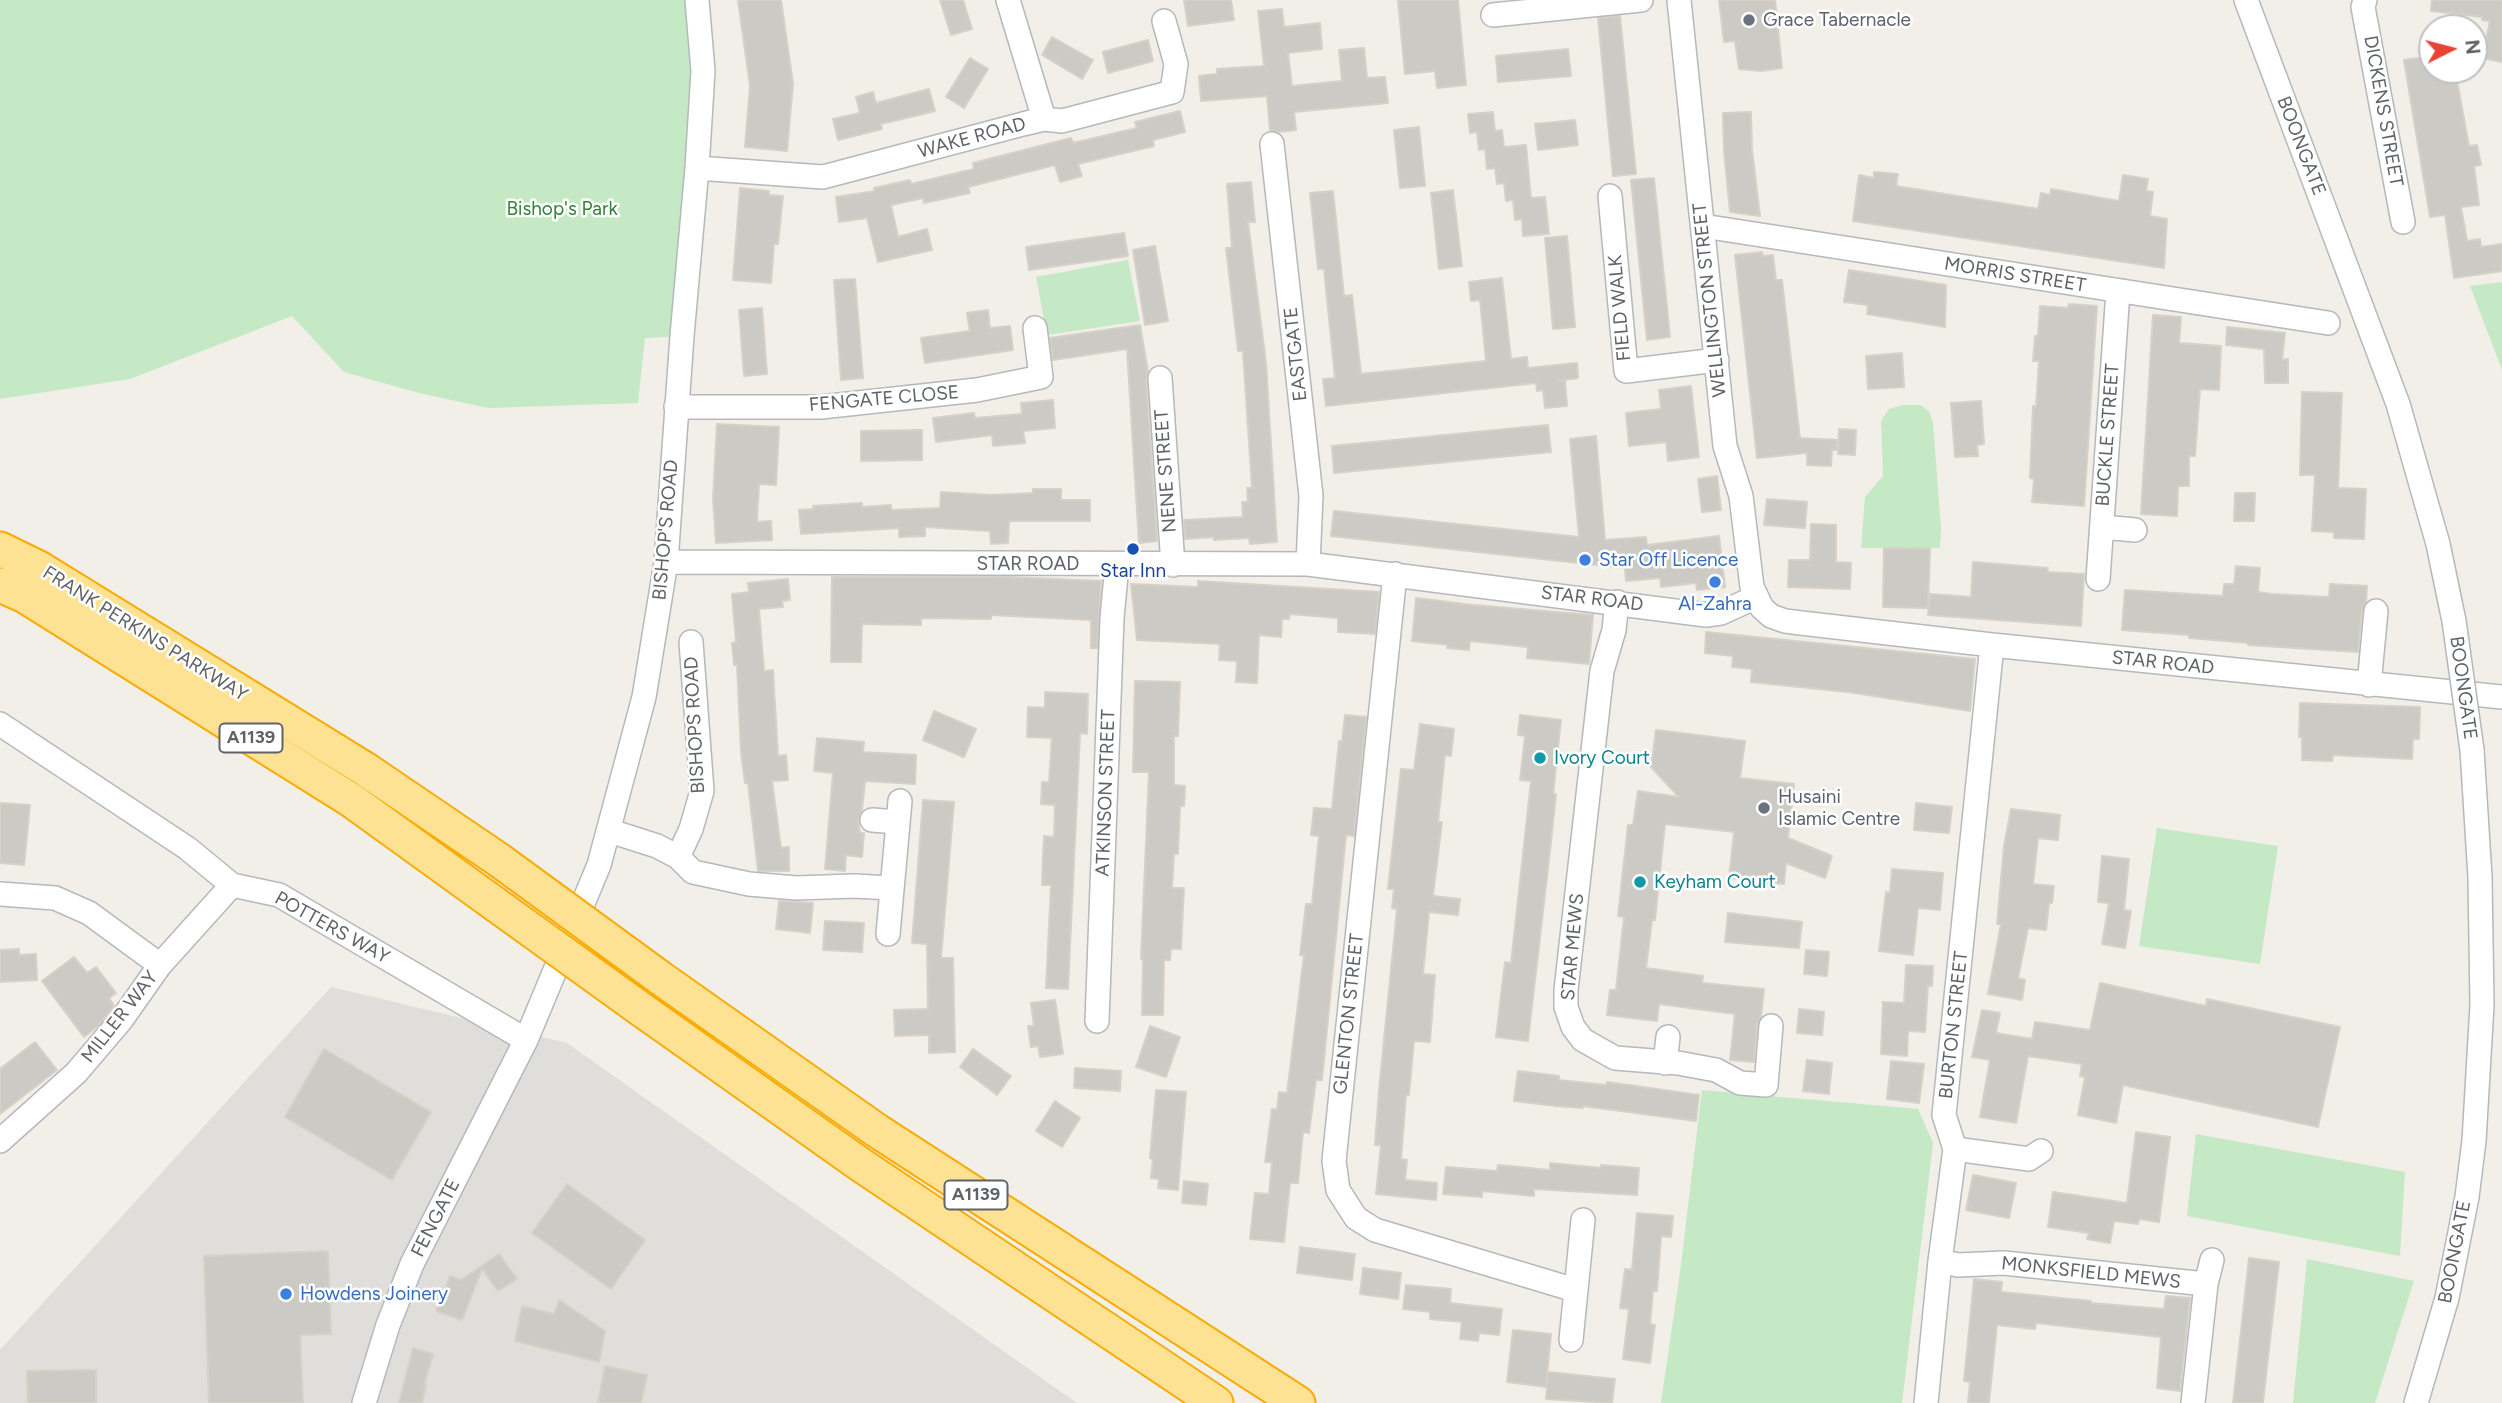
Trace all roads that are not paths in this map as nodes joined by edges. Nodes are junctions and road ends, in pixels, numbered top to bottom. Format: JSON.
{"nodes":[{"id":1,"x":697,"y":0,"type":"edge"},
{"id":2,"x":1008,"y":0,"type":"edge"},
{"id":3,"x":1641,"y":0,"type":"edge"},
{"id":4,"x":1679,"y":0,"type":"edge"},
{"id":5,"x":2246,"y":0,"type":"edge"},
{"id":6,"x":2365,"y":0,"type":"edge"},
{"id":7,"x":1493,"y":15,"type":"dead end"},
{"id":8,"x":1164,"y":21,"type":"dead end"},
{"id":9,"x":1044,"y":119,"type":"junction"},
{"id":10,"x":1272,"y":144,"type":"dead end"},
{"id":11,"x":697,"y":168,"type":"junction"},
{"id":12,"x":1610,"y":196,"type":"dead end"},
{"id":13,"x":2403,"y":222,"type":"dead end"},
{"id":14,"x":1703,"y":226,"type":"junction"},
{"id":15,"x":2118,"y":291,"type":"junction"},
{"id":16,"x":2328,"y":323,"type":"dead end"},
{"id":17,"x":1035,"y":328,"type":"dead end"},
{"id":18,"x":1717,"y":360,"type":"junction"},
{"id":19,"x":1160,"y":378,"type":"dead end"},
{"id":20,"x":676,"y":407,"type":"junction"},
{"id":21,"x":2102,"y":527,"type":"junction"},
{"id":22,"x":2135,"y":530,"type":"dead end"},
{"id":23,"x":0,"y":549,"type":"edge"},
{"id":24,"x":666,"y":562,"type":"junction"},
{"id":25,"x":1308,"y":564,"type":"junction"},
{"id":26,"x":1117,"y":565,"type":"junction"},
{"id":27,"x":1173,"y":565,"type":"junction"},
{"id":28,"x":1395,"y":574,"type":"junction"},
{"id":29,"x":2098,"y":579,"type":"dead end"},
{"id":30,"x":0,"y":584,"type":"edge"},
{"id":31,"x":1756,"y":597,"type":"junction"},
{"id":32,"x":1618,"y":602,"type":"junction"},
{"id":33,"x":2376,"y":611,"type":"dead end"},
{"id":34,"x":691,"y":642,"type":"dead end"},
{"id":35,"x":1992,"y":645,"type":"junction"},
{"id":36,"x":2368,"y":685,"type":"junction"},
{"id":37,"x":2502,"y":697,"type":"edge"},
{"id":38,"x":0,"y":724,"type":"edge"},
{"id":39,"x":872,"y":820,"type":"dead end"},
{"id":40,"x":610,"y":831,"type":"junction"},
{"id":41,"x":678,"y":857,"type":"junction"},
{"id":42,"x":232,"y":885,"type":"junction"},
{"id":43,"x":892,"y":888,"type":"junction"},
{"id":44,"x":0,"y":894,"type":"edge"},
{"id":45,"x":888,"y":934,"type":"dead end"},
{"id":46,"x":160,"y":965,"type":"junction"},
{"id":47,"x":1097,"y":1021,"type":"dead end"},
{"id":48,"x":1772,"y":1026,"type":"dead end"},
{"id":49,"x":1668,"y":1037,"type":"dead end"},
{"id":50,"x":526,"y":1040,"type":"junction"},
{"id":51,"x":1665,"y":1063,"type":"junction"},
{"id":52,"x":0,"y":1141,"type":"edge"},
{"id":53,"x":1955,"y":1149,"type":"junction"},
{"id":54,"x":2041,"y":1151,"type":"dead end"},
{"id":55,"x":1583,"y":1220,"type":"dead end"},
{"id":56,"x":2211,"y":1260,"type":"dead end"},
{"id":57,"x":1940,"y":1261,"type":"junction"},
{"id":58,"x":2206,"y":1284,"type":"junction"},
{"id":59,"x":1575,"y":1290,"type":"junction"},
{"id":60,"x":1571,"y":1340,"type":"dead end"},
{"id":61,"x":363,"y":1403,"type":"edge"},
{"id":62,"x":1216,"y":1403,"type":"edge"},
{"id":63,"x":1298,"y":1403,"type":"edge"},
{"id":64,"x":1926,"y":1403,"type":"edge"},
{"id":65,"x":2193,"y":1403,"type":"edge"},
{"id":66,"x":2416,"y":1403,"type":"edge"}],
"edges":[{"from":1,"to":11,"type":"street","name":"BISHOP'S ROAD"},
{"from":2,"to":9,"type":"street"},
{"from":3,"to":7,"type":"street"},
{"from":4,"to":14,"type":"street","name":"WELLINGTON STREET"},
{"from":5,"to":66,"type":"street","name":"BOONGATE","bridge":true},
{"from":6,"to":13,"type":"street","name":"DICKENS STREET"},
{"from":8,"to":9,"type":"street","name":"WAKE ROAD"},
{"from":9,"to":11,"type":"street","name":"WAKE ROAD"},
{"from":10,"to":25,"type":"street","name":"EASTGATE"},
{"from":11,"to":20,"type":"street","name":"BISHOP'S ROAD"},
{"from":12,"to":18,"type":"street","name":"FIELD WALK"},
{"from":14,"to":15,"type":"street","name":"MORRIS STREET"},
{"from":14,"to":18,"type":"street","name":"WELLINGTON STREET"},
{"from":15,"to":16,"type":"street","name":"MORRIS STREET"},
{"from":15,"to":21,"type":"street","name":"BUCKLE STREET"},
{"from":17,"to":20,"type":"street","name":"FENGATE CLOSE"},
{"from":18,"to":31,"type":"street","name":"WELLINGTON STREET"},
{"from":19,"to":27,"type":"street","name":"NENE STREET"},
{"from":20,"to":24,"type":"street","name":"BISHOP'S ROAD"},
{"from":21,"to":22,"type":"street"},
{"from":21,"to":29,"type":"street","name":"BUCKLE STREET"},
{"from":23,"to":63,"type":"highway","name":"FRANK PERKINS PARKWAY","number":"A1139","bridge":true},
{"from":24,"to":26,"type":"street","name":"STAR ROAD"},
{"from":24,"to":40,"type":"street","name":"BISHOP'S ROAD"},
{"from":25,"to":27,"type":"street","name":"STAR ROAD"},
{"from":25,"to":28,"type":"street","name":"STAR ROAD"},
{"from":26,"to":27,"type":"street","name":"STAR ROAD"},
{"from":26,"to":47,"type":"street","name":"ATKINSON STREET"},
{"from":28,"to":32,"type":"street","name":"STAR ROAD"},
{"from":28,"to":59,"type":"street","name":"GLENTON STREET"},
{"from":30,"to":62,"type":"highway","name":"FRANK PERKINS PARKWAY","number":"A1139","bridge":true},
{"from":31,"to":32,"type":"street","name":"STAR ROAD"},
{"from":31,"to":35,"type":"street","name":"STAR ROAD"},
{"from":32,"to":51,"type":"street","name":"STAR MEWS"},
{"from":33,"to":36,"type":"street"},
{"from":34,"to":41,"type":"street","name":"BISHOPS ROAD"},
{"from":35,"to":36,"type":"street","name":"STAR ROAD"},
{"from":35,"to":53,"type":"street","name":"BURTON STREET"},
{"from":36,"to":37,"type":"street","name":"STAR ROAD"},
{"from":38,"to":42,"type":"street","name":"POTTERS WAY"},
{"from":39,"to":43,"type":"street"},
{"from":40,"to":41,"type":"street"},
{"from":40,"to":50,"type":"street","name":"BISHOP'S ROAD"},
{"from":41,"to":43,"type":"street"},
{"from":42,"to":46,"type":"street","name":"MILLER WAY"},
{"from":42,"to":50,"type":"street","name":"POTTERS WAY"},
{"from":43,"to":45,"type":"street"},
{"from":44,"to":46,"type":"street"},
{"from":46,"to":52,"type":"street","name":"MILLER WAY"},
{"from":48,"to":51,"type":"street","name":"STAR MEWS"},
{"from":49,"to":51,"type":"street"},
{"from":50,"to":61,"type":"street","name":"FENGATE"},
{"from":53,"to":54,"type":"street"},
{"from":53,"to":57,"type":"street","name":"BURTON STREET"},
{"from":55,"to":59,"type":"street"},
{"from":56,"to":58,"type":"street"},
{"from":57,"to":58,"type":"street","name":"MONKSFIELD MEWS"},
{"from":57,"to":64,"type":"street","name":"BURTON STREET"},
{"from":58,"to":65,"type":"street","name":"MONKSFIELD MEWS"},
{"from":59,"to":60,"type":"street"}]}
